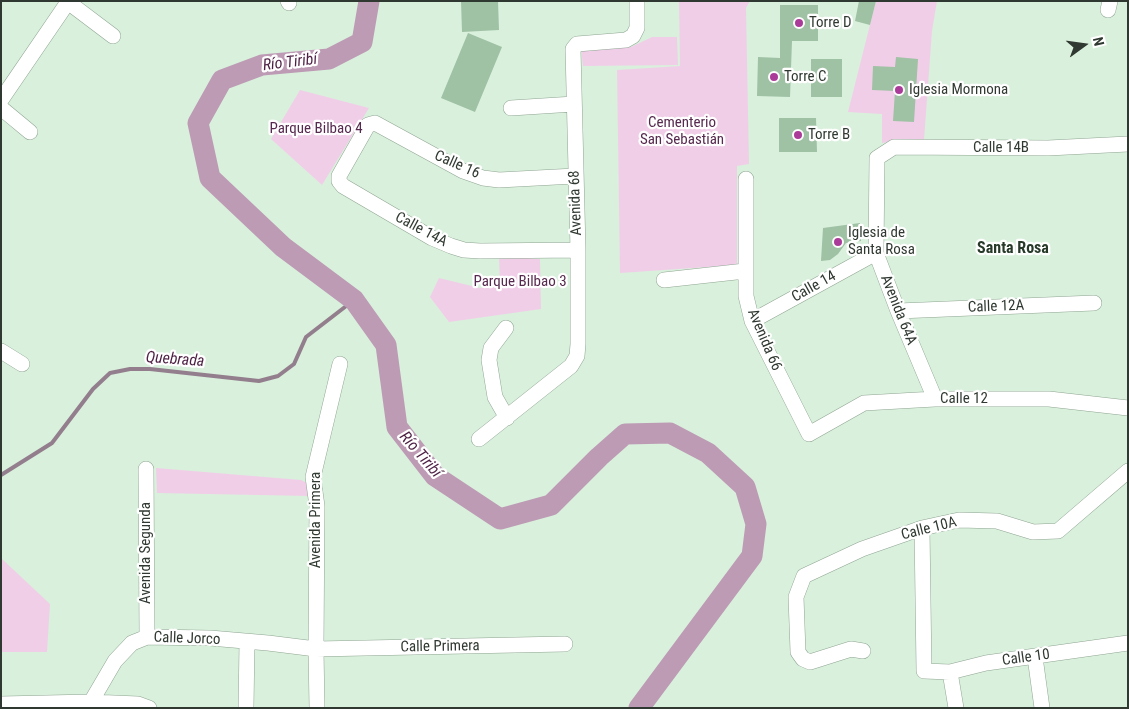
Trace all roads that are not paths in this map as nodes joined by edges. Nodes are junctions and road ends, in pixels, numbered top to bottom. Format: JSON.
{"nodes":[{"id":1,"x":637,"y":1,"type":"edge"},
{"id":2,"x":113,"y":36,"type":"dead end"},
{"id":3,"x":1,"y":100,"type":"edge"},
{"id":4,"x":574,"y":104,"type":"junction"},
{"id":5,"x":1,"y":108,"type":"edge"},
{"id":6,"x":511,"y":108,"type":"dead end"},
{"id":7,"x":375,"y":123,"type":"joint"},
{"id":8,"x":30,"y":132,"type":"dead end"},
{"id":9,"x":1128,"y":144,"type":"edge"},
{"id":10,"x":877,"y":158,"type":"joint"},
{"id":11,"x":575,"y":176,"type":"junction"},
{"id":12,"x":746,"y":179,"type":"dead end"},
{"id":13,"x":578,"y":250,"type":"junction"},
{"id":14,"x":876,"y":253,"type":"junction"},
{"id":15,"x":746,"y":271,"type":"junction"},
{"id":16,"x":664,"y":280,"type":"dead end"},
{"id":17,"x":1094,"y":303,"type":"dead end"},
{"id":18,"x":898,"y":311,"type":"junction"},
{"id":19,"x":752,"y":321,"type":"junction"},
{"id":20,"x":506,"y":328,"type":"dead end"},
{"id":21,"x":1,"y":351,"type":"edge"},
{"id":22,"x":22,"y":364,"type":"dead end"},
{"id":23,"x":340,"y":364,"type":"dead end"},
{"id":24,"x":935,"y":398,"type":"junction"},
{"id":25,"x":1128,"y":408,"type":"edge"},
{"id":26,"x":507,"y":418,"type":"junction"},
{"id":27,"x":809,"y":434,"type":"joint"},
{"id":28,"x":479,"y":440,"type":"dead end"},
{"id":29,"x":146,"y":469,"type":"dead end"},
{"id":30,"x":1128,"y":471,"type":"edge"},
{"id":31,"x":922,"y":528,"type":"junction"},
{"id":32,"x":146,"y":637,"type":"junction"},
{"id":33,"x":247,"y":642,"type":"junction"},
{"id":34,"x":565,"y":644,"type":"dead end"},
{"id":35,"x":1128,"y":644,"type":"edge"},
{"id":36,"x":316,"y":649,"type":"junction"},
{"id":37,"x":863,"y":651,"type":"dead end"},
{"id":38,"x":1035,"y":657,"type":"junction"},
{"id":39,"x":950,"y":672,"type":"junction"},
{"id":40,"x":91,"y":702,"type":"junction"},
{"id":41,"x":1,"y":704,"type":"edge"},
{"id":42,"x":149,"y":708,"type":"edge"},
{"id":43,"x":246,"y":708,"type":"edge"},
{"id":44,"x":317,"y":708,"type":"edge"},
{"id":45,"x":956,"y":708,"type":"edge"},
{"id":46,"x":1042,"y":708,"type":"edge"}],
"edges":[{"from":1,"to":4,"type":"street","name":"Avenida 68"},
{"from":2,"to":3,"type":"street"},
{"from":4,"to":6,"type":"street"},
{"from":4,"to":11,"type":"street","name":"Avenida 68"},
{"from":5,"to":8,"type":"street"},
{"from":7,"to":11,"type":"street","name":"Calle 16"},
{"from":7,"to":13,"type":"street","name":"Calle 14A"},
{"from":9,"to":10,"type":"street","name":"Calle 14B"},
{"from":10,"to":14,"type":"street","name":"Avenida 64A"},
{"from":11,"to":13,"type":"street","name":"Avenida 68"},
{"from":12,"to":15,"type":"street","name":"Avenida 66"},
{"from":13,"to":26,"type":"street","name":"Avenida 68"},
{"from":14,"to":18,"type":"street","name":"Avenida 64A"},
{"from":14,"to":19,"type":"street","name":"Calle 14"},
{"from":15,"to":16,"type":"street"},
{"from":15,"to":19,"type":"street","name":"Avenida 66"},
{"from":17,"to":18,"type":"street","name":"Calle 12A"},
{"from":18,"to":24,"type":"street","name":"Avenida 64A"},
{"from":19,"to":27,"type":"street","name":"Avenida 66"},
{"from":20,"to":26,"type":"street"},
{"from":21,"to":22,"type":"street"},
{"from":23,"to":36,"type":"street","name":"Avenida Primera"},
{"from":24,"to":25,"type":"street","name":"Calle 12"},
{"from":24,"to":27,"type":"street","name":"Calle 12"},
{"from":26,"to":28,"type":"street"},
{"from":29,"to":32,"type":"street","name":"Avenida Segunda"},
{"from":30,"to":31,"type":"street","name":"Calle 10A"},
{"from":31,"to":37,"type":"street","name":"Calle 10A"},
{"from":31,"to":39,"type":"street","name":"Calle 10"},
{"from":32,"to":33,"type":"street","name":"Calle Jorco"},
{"from":32,"to":40,"type":"street","name":"Calle Jorco"},
{"from":33,"to":36,"type":"street","name":"Calle Jorco"},
{"from":33,"to":43,"type":"street"},
{"from":34,"to":36,"type":"street","name":"Calle Primera"},
{"from":35,"to":38,"type":"street","name":"Calle 10"},
{"from":36,"to":44,"type":"street"},
{"from":38,"to":39,"type":"street","name":"Calle 10"},
{"from":38,"to":46,"type":"street"},
{"from":39,"to":45,"type":"street"},
{"from":40,"to":41,"type":"street"},
{"from":40,"to":42,"type":"street"}]}
